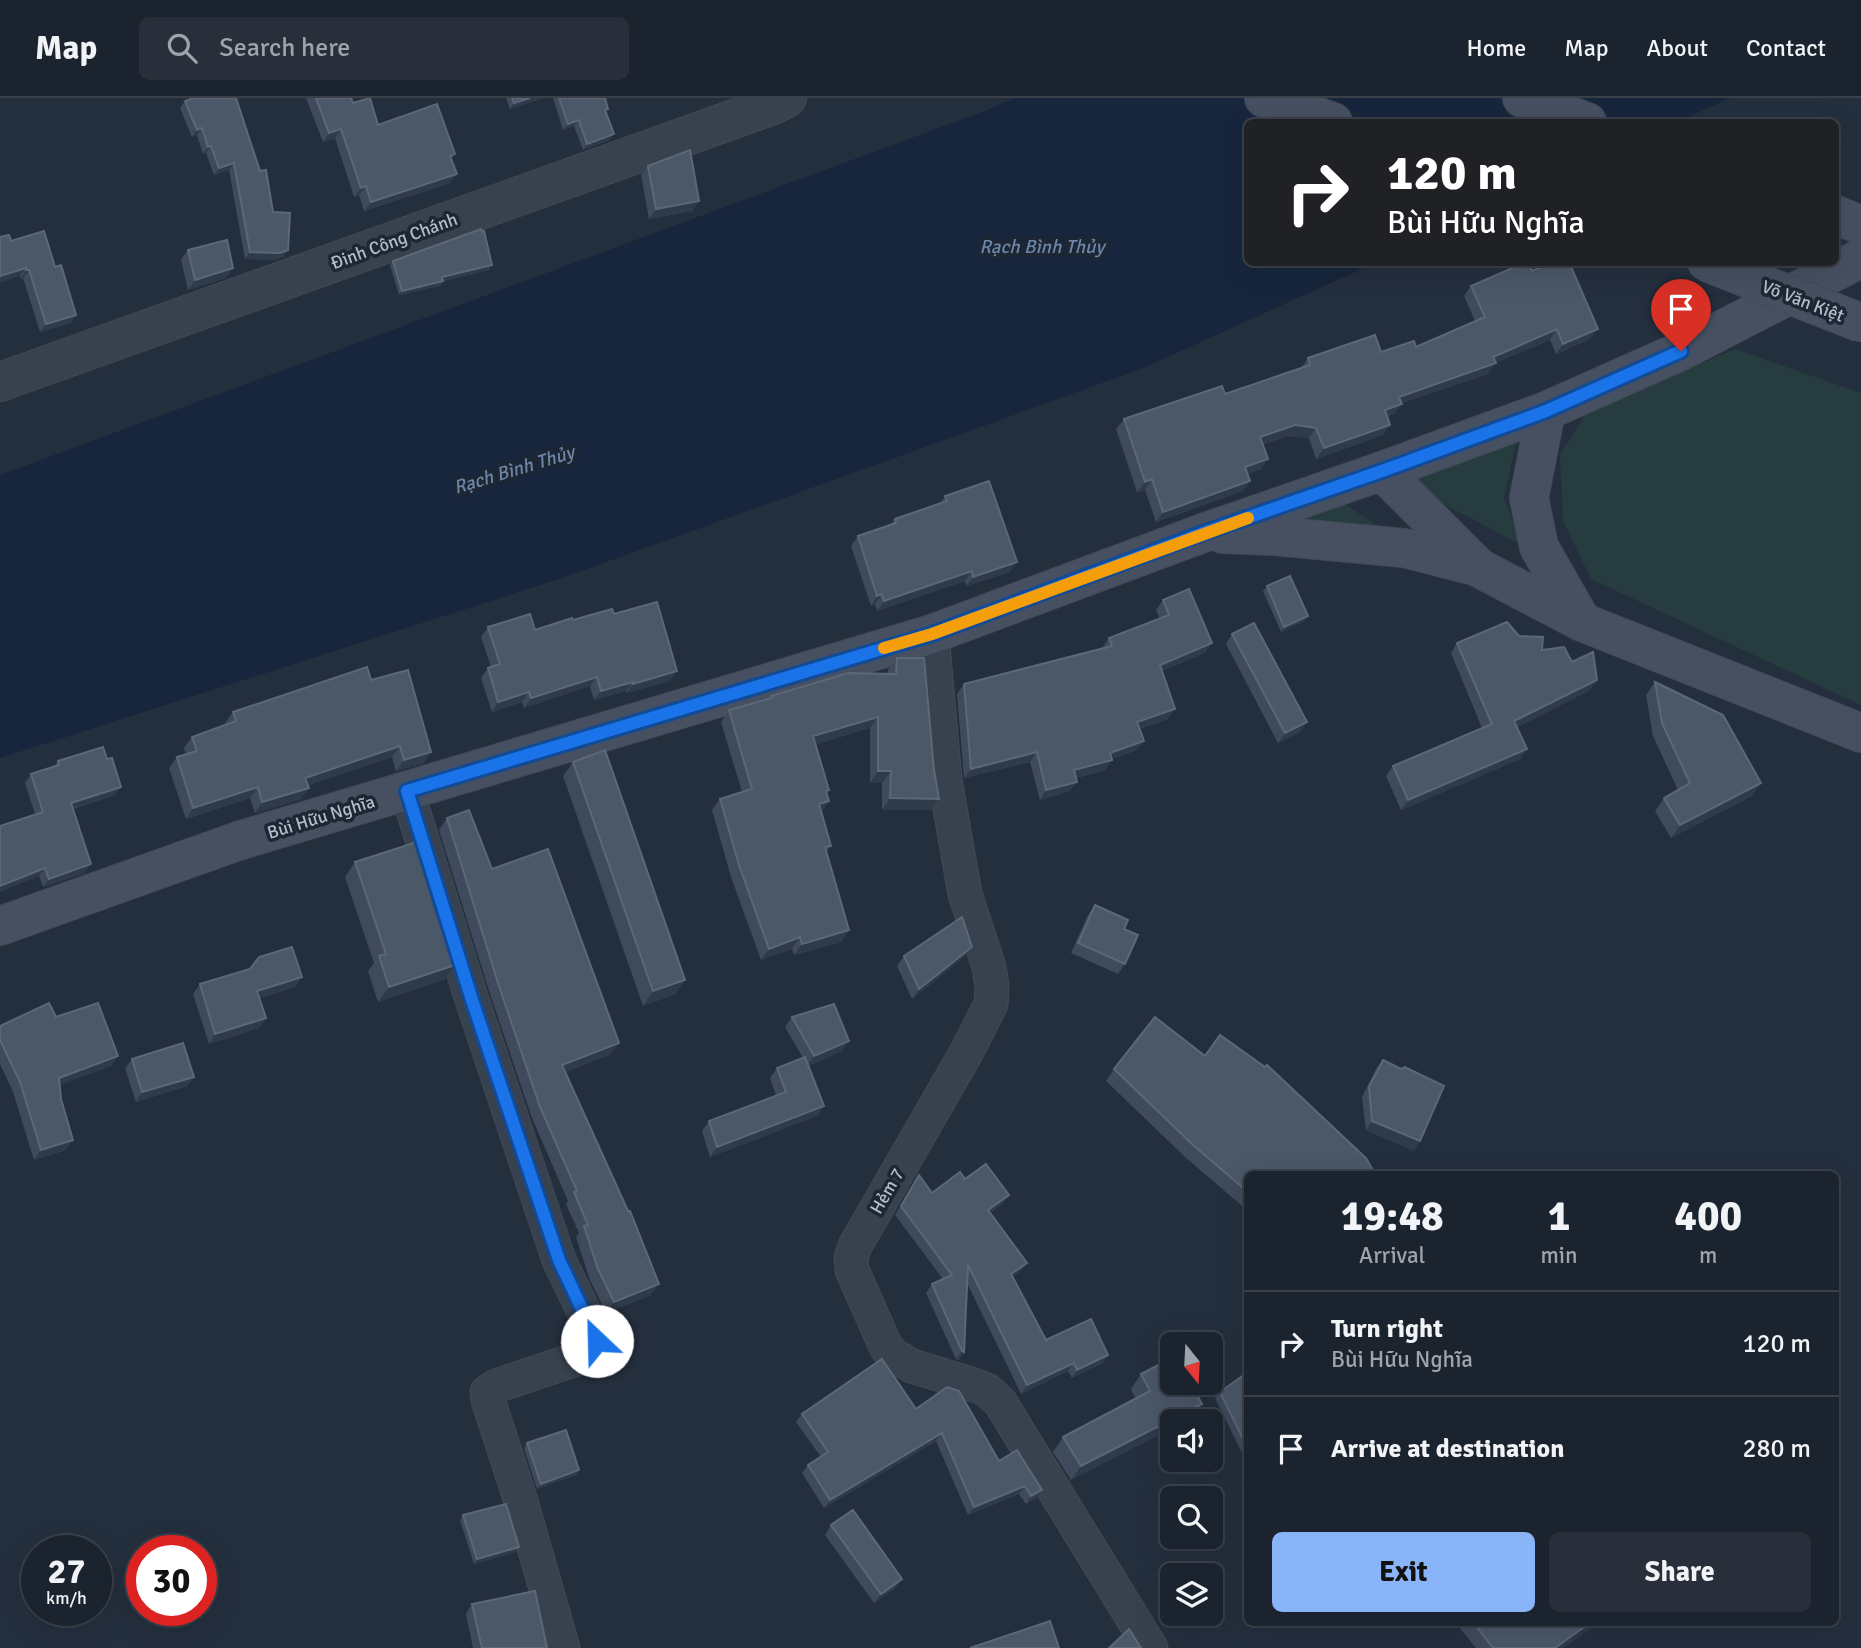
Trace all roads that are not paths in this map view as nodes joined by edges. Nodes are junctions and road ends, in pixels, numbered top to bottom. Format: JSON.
{"nodes":[{"id":1,"x":787,"y":98,"type":"edge"},
{"id":2,"x":1264,"y":98,"type":"edge"},
{"id":3,"x":1522,"y":98,"type":"edge"},
{"id":4,"x":1325,"y":119,"type":"edge"},
{"id":5,"x":1579,"y":119,"type":"edge"},
{"id":6,"x":1839,"y":216,"type":"edge"},
{"id":7,"x":1861,"y":225,"type":"edge"},
{"id":8,"x":1861,"y":258,"type":"edge"},
{"id":9,"x":1716,"y":266,"type":"edge"},
{"id":10,"x":1861,"y":323,"type":"edge"},
{"id":11,"x":0,"y":382,"type":"edge"},
{"id":12,"x":1546,"y":411,"type":"junction"},
{"id":13,"x":1382,"y":471,"type":"junction"},
{"id":14,"x":1203,"y":533,"type":"junction"},
{"id":15,"x":1479,"y":568,"type":"junction"},
{"id":16,"x":1582,"y":622,"type":"junction"},
{"id":17,"x":932,"y":634,"type":"junction"},
{"id":18,"x":1861,"y":733,"type":"edge"},
{"id":19,"x":407,"y":791,"type":"junction"},
{"id":20,"x":0,"y":926,"type":"edge"},
{"id":21,"x":564,"y":1648,"type":"edge"},
{"id":22,"x":1151,"y":1648,"type":"edge"}],
"edges":[{"from":1,"to":11,"type":"street","name":"Đinh Công Chánh"},
{"from":2,"to":4,"type":"main road"},
{"from":3,"to":5,"type":"main road"},
{"from":6,"to":7,"type":"main road"},
{"from":8,"to":12,"type":"main road","name":"Bùi Hữu Nghĩa"},
{"from":9,"to":10,"type":"main road","name":"Võ Văn Kiệt","bridge":true},
{"from":12,"to":13,"type":"main road","name":"Bùi Hữu Nghĩa"},
{"from":12,"to":16,"type":"main road"},
{"from":13,"to":14,"type":"main road","name":"Bùi Hữu Nghĩa"},
{"from":13,"to":15,"type":"main road"},
{"from":14,"to":15,"type":"main road"},
{"from":14,"to":17,"type":"main road","name":"Bùi Hữu Nghĩa"},
{"from":15,"to":16,"type":"main road"},
{"from":16,"to":18,"type":"main road"},
{"from":17,"to":19,"type":"main road","name":"Bùi Hữu Nghĩa"},
{"from":17,"to":22,"type":"street","name":"Hẻm 7"},
{"from":19,"to":20,"type":"main road","name":"Bùi Hữu Nghĩa"},
{"from":19,"to":21,"type":"street"}]}
